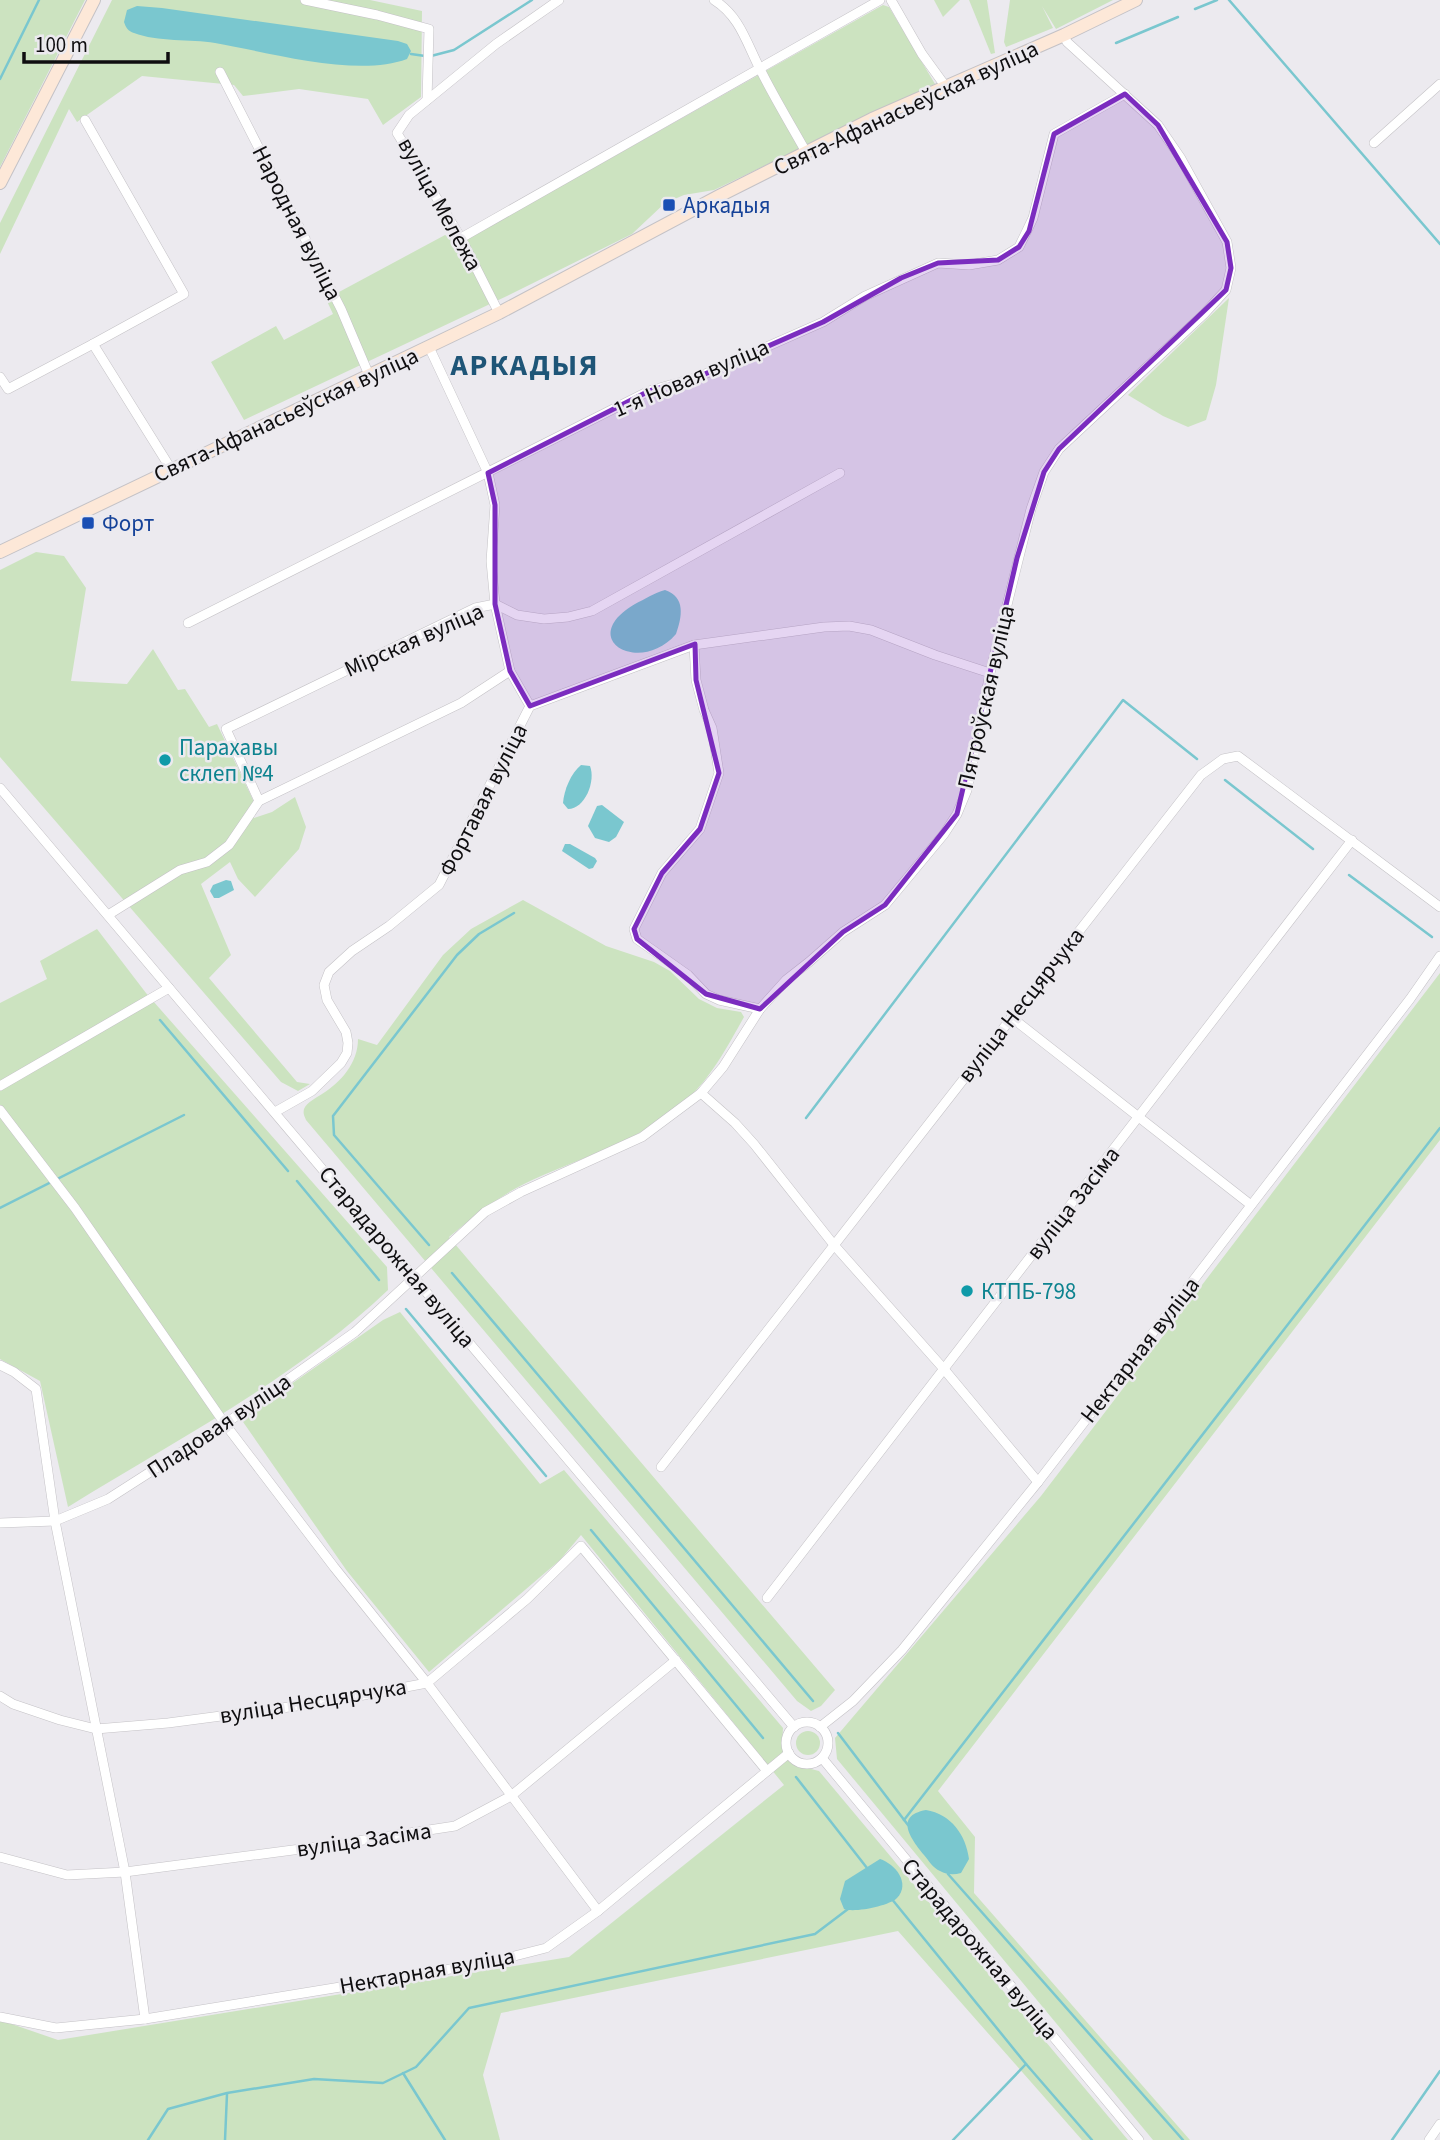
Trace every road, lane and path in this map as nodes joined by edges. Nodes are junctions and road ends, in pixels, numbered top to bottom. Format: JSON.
{"nodes":[{"id":1,"x":94,"y":0,"type":"edge"},
{"id":2,"x":559,"y":0,"type":"edge"},
{"id":3,"x":714,"y":0,"type":"edge"},
{"id":4,"x":880,"y":0,"type":"edge"},
{"id":5,"x":891,"y":0,"type":"edge"},
{"id":6,"x":1136,"y":0,"type":"edge"},
{"id":7,"x":311,"y":1,"type":"edge"},
{"id":8,"x":1064,"y":35,"type":"junction"},
{"id":9,"x":759,"y":69,"type":"junction"},
{"id":10,"x":220,"y":72,"type":"dead end"},
{"id":11,"x":1440,"y":84,"type":"edge"},
{"id":12,"x":946,"y":87,"type":"junction"},
{"id":13,"x":1125,"y":94,"type":"junction"},
{"id":14,"x":427,"y":100,"type":"junction"},
{"id":15,"x":85,"y":120,"type":"dead end"},
{"id":16,"x":1374,"y":143,"type":"dead end"},
{"id":17,"x":806,"y":152,"type":"junction"},
{"id":18,"x":0,"y":183,"type":"edge"},
{"id":19,"x":461,"y":237,"type":"junction"},
{"id":20,"x":499,"y":313,"type":"junction"},
{"id":21,"x":93,"y":344,"type":"junction"},
{"id":22,"x":429,"y":347,"type":"junction"},
{"id":23,"x":369,"y":375,"type":"junction"},
{"id":24,"x":0,"y":377,"type":"edge"},
{"id":25,"x":171,"y":469,"type":"junction"},
{"id":26,"x":488,"y":472,"type":"junction"},
{"id":27,"x":840,"y":473,"type":"dead end"},
{"id":28,"x":0,"y":552,"type":"edge"},
{"id":29,"x":495,"y":604,"type":"junction"},
{"id":30,"x":188,"y":623,"type":"dead end"},
{"id":31,"x":694,"y":645,"type":"junction"},
{"id":32,"x":510,"y":671,"type":"junction"},
{"id":33,"x":990,"y":673,"type":"junction"},
{"id":34,"x":530,"y":706,"type":"junction"},
{"id":35,"x":0,"y":788,"type":"edge"},
{"id":36,"x":259,"y":801,"type":"junction"},
{"id":37,"x":1352,"y":840,"type":"junction"},
{"id":38,"x":1440,"y":907,"type":"edge"},
{"id":39,"x":108,"y":915,"type":"junction"},
{"id":40,"x":1440,"y":956,"type":"edge"},
{"id":41,"x":169,"y":988,"type":"junction"},
{"id":42,"x":760,"y":1009,"type":"junction"},
{"id":43,"x":1011,"y":1017,"type":"junction"},
{"id":44,"x":0,"y":1086,"type":"edge"},
{"id":45,"x":701,"y":1093,"type":"junction"},
{"id":46,"x":0,"y":1110,"type":"edge"},
{"id":47,"x":275,"y":1112,"type":"junction"},
{"id":48,"x":1140,"y":1117,"type":"junction"},
{"id":49,"x":1251,"y":1205,"type":"junction"},
{"id":50,"x":834,"y":1245,"type":"junction"},
{"id":51,"x":414,"y":1278,"type":"junction"},
{"id":52,"x":0,"y":1365,"type":"edge"},
{"id":53,"x":943,"y":1368,"type":"junction"},
{"id":54,"x":225,"y":1424,"type":"junction"},
{"id":55,"x":661,"y":1468,"type":"dead end"},
{"id":56,"x":1038,"y":1482,"type":"junction"},
{"id":57,"x":55,"y":1521,"type":"junction"},
{"id":58,"x":0,"y":1523,"type":"edge"},
{"id":59,"x":767,"y":1598,"type":"dead end"},
{"id":60,"x":676,"y":1660,"type":"junction"},
{"id":61,"x":427,"y":1683,"type":"junction"},
{"id":62,"x":0,"y":1696,"type":"edge"},
{"id":63,"x":794,"y":1727,"type":"junction"},
{"id":64,"x":820,"y":1727,"type":"junction"},
{"id":65,"x":96,"y":1729,"type":"junction"},
{"id":66,"x":789,"y":1753,"type":"junction"},
{"id":67,"x":822,"y":1758,"type":"junction"},
{"id":68,"x":767,"y":1771,"type":"junction"},
{"id":69,"x":511,"y":1797,"type":"junction"},
{"id":70,"x":0,"y":1857,"type":"edge"},
{"id":71,"x":125,"y":1872,"type":"junction"},
{"id":72,"x":598,"y":1911,"type":"junction"},
{"id":73,"x":0,"y":2017,"type":"edge"},
{"id":74,"x":145,"y":2019,"type":"junction"},
{"id":75,"x":1440,"y":2124,"type":"edge"},
{"id":76,"x":1139,"y":2140,"type":"edge"},
{"id":77,"x":1429,"y":2140,"type":"edge"}],
"edges":[{"from":1,"to":18,"type":"street"},
{"from":2,"to":14,"type":"street","name":"вуліца Мележа"},
{"from":3,"to":9,"type":"street"},
{"from":4,"to":9,"type":"street"},
{"from":5,"to":12,"type":"street"},
{"from":6,"to":8,"type":"street","name":"Свята-Афанасьеўская вуліца"},
{"from":7,"to":14,"type":"street"},
{"from":8,"to":12,"type":"street","name":"Свята-Афанасьеўская вуліца"},
{"from":8,"to":13,"type":"street","name":"Пятроўская вуліца"},
{"from":9,"to":17,"type":"street"},
{"from":9,"to":19,"type":"street"},
{"from":10,"to":23,"type":"street","name":"Народная вуліца"},
{"from":11,"to":16,"type":"street"},
{"from":12,"to":17,"type":"street","name":"Свята-Афанасьеўская вуліца"},
{"from":13,"to":26,"type":"street","name":"1-я Новая вуліца"},
{"from":13,"to":33,"type":"street","name":"Пятроўская вуліца"},
{"from":14,"to":19,"type":"street","name":"вуліца Мележа"},
{"from":15,"to":21,"type":"street"},
{"from":17,"to":20,"type":"street","name":"Свята-Афанасьеўская вуліца"},
{"from":19,"to":20,"type":"street","name":"вуліца Мележа"},
{"from":20,"to":22,"type":"street","name":"Свята-Афанасьеўская вуліца"},
{"from":21,"to":24,"type":"street"},
{"from":21,"to":25,"type":"street"},
{"from":22,"to":23,"type":"street","name":"Свята-Афанасьеўская вуліца"},
{"from":22,"to":26,"type":"street"},
{"from":23,"to":25,"type":"street","name":"Свята-Афанасьеўская вуліца"},
{"from":25,"to":28,"type":"street","name":"Свята-Афанасьеўская вуліца"},
{"from":26,"to":29,"type":"street"},
{"from":26,"to":30,"type":"street","name":"1-я Новая вуліца"},
{"from":27,"to":29,"type":"street","name":"Мірская вуліца"},
{"from":29,"to":32,"type":"street"},
{"from":29,"to":36,"type":"street","name":"Мірская вуліца"},
{"from":31,"to":33,"type":"street","name":"Фортавая вуліца"},
{"from":31,"to":34,"type":"street","name":"Фортавая вуліца"},
{"from":31,"to":42,"type":"street"},
{"from":32,"to":34,"type":"street"},
{"from":32,"to":36,"type":"street"},
{"from":33,"to":42,"type":"street","name":"Пятроўская вуліца"},
{"from":34,"to":47,"type":"street","name":"Фортавая вуліца"},
{"from":35,"to":39,"type":"street","name":"Старадарожная вуліца"},
{"from":36,"to":39,"type":"street"},
{"from":37,"to":38,"type":"street","name":"вуліца Несцярчука"},
{"from":37,"to":43,"type":"street","name":"вуліца Несцярчука"},
{"from":37,"to":48,"type":"street","name":"вуліца Засіма"},
{"from":39,"to":41,"type":"street","name":"Старадарожная вуліца"},
{"from":40,"to":49,"type":"street","name":"Нектарная вуліца"},
{"from":41,"to":44,"type":"street"},
{"from":41,"to":47,"type":"street","name":"Старадарожная вуліца"},
{"from":42,"to":45,"type":"street","name":"Пятроўская вуліца"},
{"from":43,"to":48,"type":"street"},
{"from":43,"to":50,"type":"street","name":"вуліца Несцярчука"},
{"from":45,"to":50,"type":"street"},
{"from":45,"to":51,"type":"street","name":"Пятроўская вуліца"},
{"from":46,"to":54,"type":"street"},
{"from":47,"to":51,"type":"street","name":"Старадарожная вуліца"},
{"from":48,"to":49,"type":"street"},
{"from":48,"to":53,"type":"street","name":"вуліца Засіма"},
{"from":49,"to":56,"type":"street","name":"Нектарная вуліца"},
{"from":50,"to":53,"type":"street"},
{"from":50,"to":55,"type":"street","name":"вуліца Несцярчука"},
{"from":51,"to":54,"type":"street","name":"Пладовая вуліца"},
{"from":51,"to":63,"type":"street","name":"Старадарожная вуліца"},
{"from":52,"to":57,"type":"street"},
{"from":53,"to":56,"type":"street"},
{"from":53,"to":59,"type":"street","name":"вуліца Засіма"},
{"from":54,"to":57,"type":"street","name":"Пладовая вуліца"},
{"from":54,"to":61,"type":"street"},
{"from":56,"to":64,"type":"street","name":"Нектарная вуліца"},
{"from":57,"to":58,"type":"street","name":"Пладовая вуліца"},
{"from":57,"to":65,"type":"street"},
{"from":60,"to":61,"type":"street","name":"вуліца Несцярчука"},
{"from":60,"to":68,"type":"street"},
{"from":60,"to":69,"type":"street","name":"вуліца Засіма"},
{"from":61,"to":65,"type":"street","name":"вуліца Несцярчука"},
{"from":61,"to":69,"type":"street"},
{"from":62,"to":65,"type":"street","name":"вуліца Несцярчука"},
{"from":63,"to":64,"type":"street"},
{"from":63,"to":66,"type":"street"},
{"from":64,"to":67,"type":"street"},
{"from":65,"to":71,"type":"street"},
{"from":66,"to":67,"type":"street"},
{"from":66,"to":68,"type":"street","name":"Нектарная вуліца"},
{"from":67,"to":76,"type":"street","name":"Старадарожная вуліца"},
{"from":68,"to":72,"type":"street","name":"Нектарная вуліца"},
{"from":69,"to":71,"type":"street","name":"вуліца Засіма"},
{"from":69,"to":72,"type":"street"},
{"from":70,"to":71,"type":"street","name":"вуліца Засіма"},
{"from":71,"to":74,"type":"street"},
{"from":72,"to":74,"type":"street","name":"Нектарная вуліца"},
{"from":73,"to":74,"type":"street","name":"Нектарная вуліца"},
{"from":75,"to":77,"type":"street"}]}
